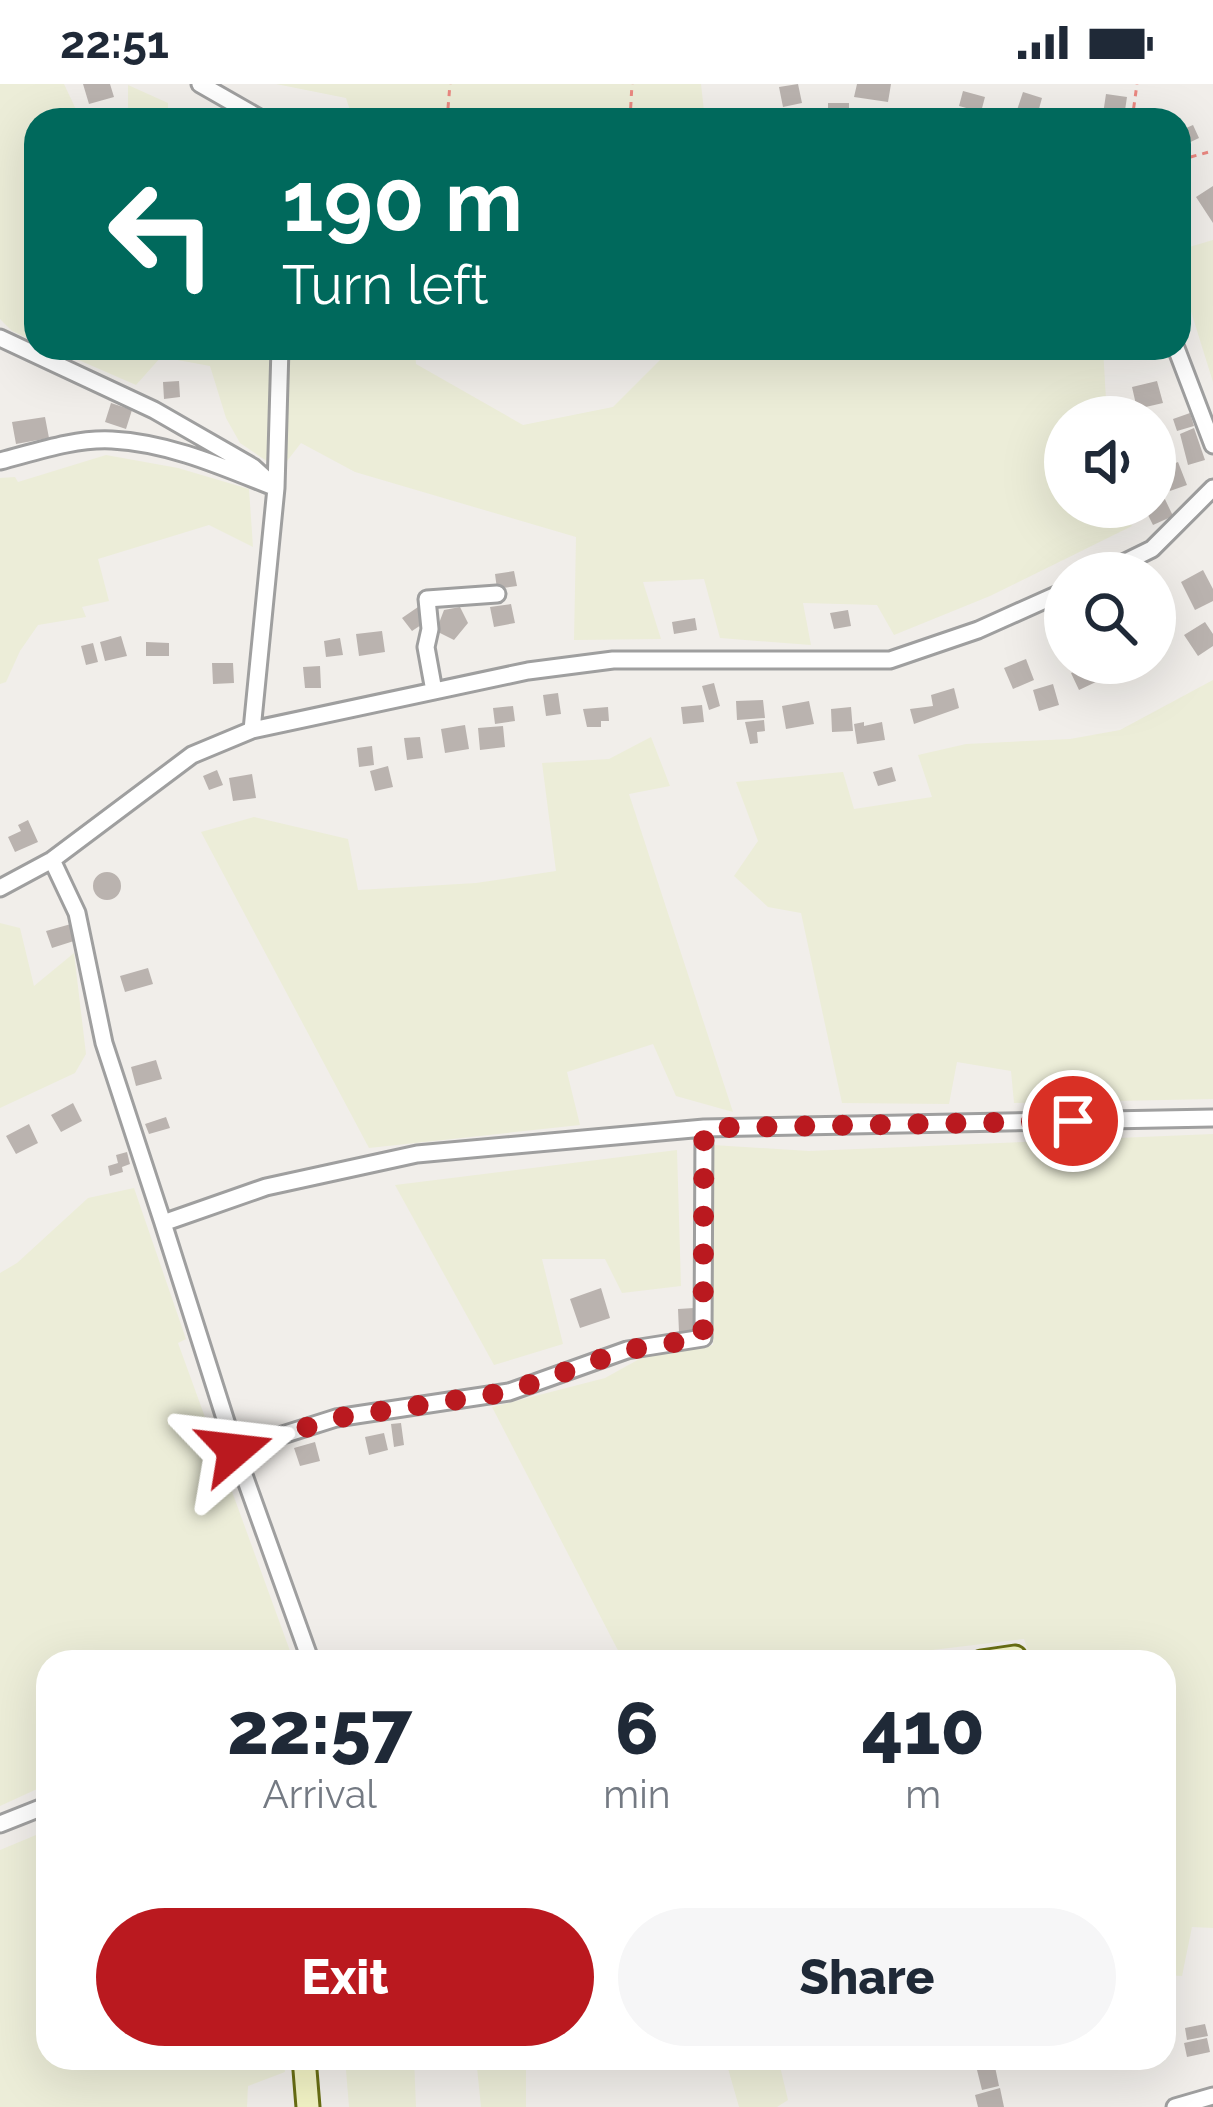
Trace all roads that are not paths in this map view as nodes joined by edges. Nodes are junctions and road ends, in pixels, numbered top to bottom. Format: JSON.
{"nodes":[{"id":1,"x":200,"y":84,"type":"edge"},
{"id":2,"x":242,"y":108,"type":"edge"},
{"id":3,"x":47,"y":360,"type":"edge"},
{"id":4,"x":280,"y":360,"type":"edge"},
{"id":5,"x":1180,"y":360,"type":"edge"},
{"id":6,"x":1213,"y":445,"type":"edge"},
{"id":7,"x":0,"y":461,"type":"edge"},
{"id":8,"x":275,"y":488,"type":"junction"},
{"id":9,"x":1213,"y":488,"type":"edge"},
{"id":10,"x":1146,"y":552,"type":"edge"},
{"id":11,"x":497,"y":594,"type":"dead end"},
{"id":12,"x":1044,"y":600,"type":"edge"},
{"id":13,"x":434,"y":691,"type":"junction"},
{"id":14,"x":252,"y":730,"type":"junction"},
{"id":15,"x":52,"y":860,"type":"junction"},
{"id":16,"x":0,"y":888,"type":"edge"},
{"id":17,"x":1213,"y":1118,"type":"edge"},
{"id":18,"x":704,"y":1128,"type":"junction"},
{"id":19,"x":163,"y":1223,"type":"junction"},
{"id":20,"x":235,"y":1450,"type":"junction"},
{"id":21,"x":307,"y":1650,"type":"edge"},
{"id":22,"x":36,"y":1810,"type":"edge"},
{"id":23,"x":0,"y":1824,"type":"edge"},
{"id":24,"x":305,"y":2070,"type":"edge"},
{"id":25,"x":1213,"y":2096,"type":"edge"},
{"id":26,"x":308,"y":2107,"type":"edge"},
{"id":27,"x":1175,"y":2107,"type":"edge"}],
"edges":[{"from":1,"to":2,"type":"street"},
{"from":3,"to":8,"type":"street"},
{"from":4,"to":8,"type":"street"},
{"from":5,"to":6,"type":"street"},
{"from":7,"to":8,"type":"street"},
{"from":8,"to":14,"type":"street"},
{"from":9,"to":10,"type":"street"},
{"from":11,"to":13,"type":"street"},
{"from":12,"to":13,"type":"street"},
{"from":13,"to":14,"type":"street"},
{"from":14,"to":15,"type":"street"},
{"from":15,"to":16,"type":"street"},
{"from":15,"to":19,"type":"street"},
{"from":17,"to":18,"type":"street"},
{"from":18,"to":19,"type":"street"},
{"from":18,"to":20,"type":"street"},
{"from":19,"to":20,"type":"street"},
{"from":20,"to":21,"type":"street"},
{"from":22,"to":23,"type":"street"},
{"from":24,"to":26,"type":"street"},
{"from":25,"to":27,"type":"street"}]}
